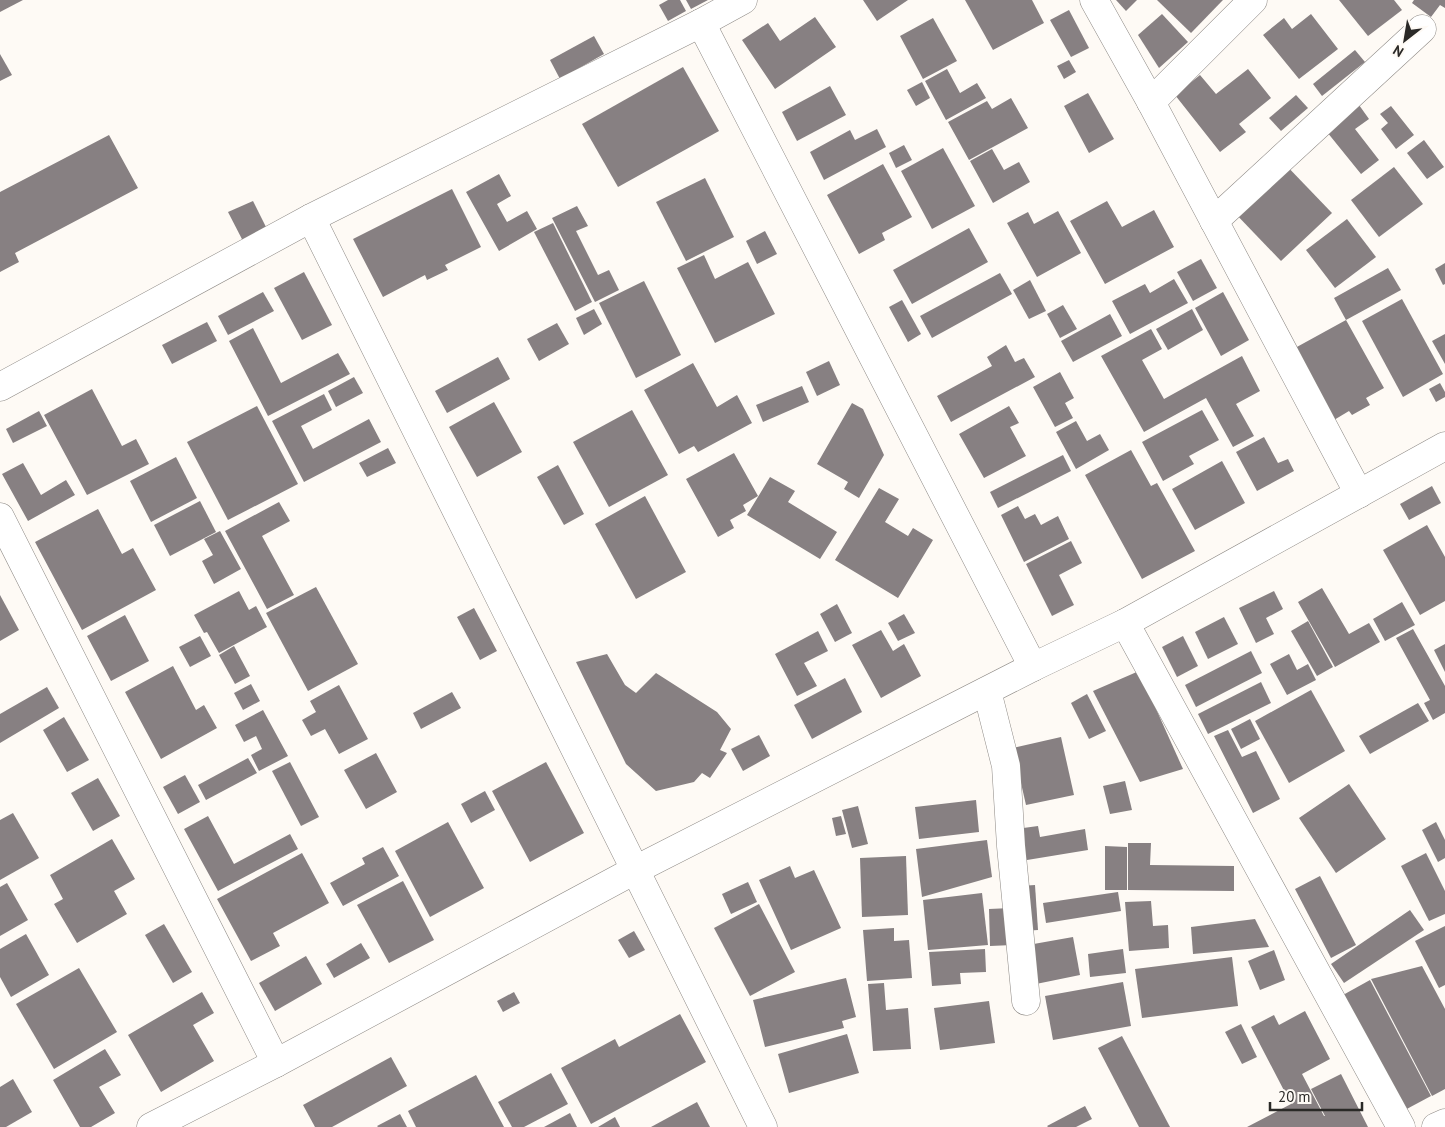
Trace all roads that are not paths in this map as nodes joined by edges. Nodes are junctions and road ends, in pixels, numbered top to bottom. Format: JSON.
{"nodes":[{"id":1,"x":743,"y":0,"type":"edge"},
{"id":2,"x":1094,"y":0,"type":"edge"},
{"id":3,"x":1253,"y":0,"type":"edge"},
{"id":4,"x":701,"y":23,"type":"junction"},
{"id":5,"x":1422,"y":29,"type":"dead end"},
{"id":6,"x":1152,"y":102,"type":"junction"},
{"id":7,"x":311,"y":218,"type":"junction"},
{"id":8,"x":1214,"y":221,"type":"junction"},
{"id":9,"x":0,"y":387,"type":"edge"},
{"id":10,"x":1445,"y":446,"type":"edge"},
{"id":11,"x":1358,"y":494,"type":"junction"},
{"id":12,"x":0,"y":517,"type":"edge"},
{"id":13,"x":1125,"y":623,"type":"junction"},
{"id":14,"x":1033,"y":667,"type":"junction"},
{"id":15,"x":987,"y":691,"type":"junction"},
{"id":16,"x":635,"y":870,"type":"junction"},
{"id":17,"x":1026,"y":1001,"type":"dead end"},
{"id":18,"x":276,"y":1063,"type":"junction"},
{"id":19,"x":1445,"y":1122,"type":"edge"},
{"id":20,"x":151,"y":1127,"type":"edge"},
{"id":21,"x":763,"y":1127,"type":"edge"},
{"id":22,"x":1401,"y":1127,"type":"edge"},
{"id":23,"x":1436,"y":1127,"type":"edge"}],
"edges":[{"from":1,"to":4,"type":"street"},
{"from":2,"to":6,"type":"street"},
{"from":3,"to":6,"type":"street"},
{"from":4,"to":7,"type":"street"},
{"from":4,"to":14,"type":"street"},
{"from":5,"to":8,"type":"street"},
{"from":6,"to":8,"type":"street"},
{"from":7,"to":9,"type":"street"},
{"from":7,"to":16,"type":"street"},
{"from":8,"to":11,"type":"street"},
{"from":10,"to":11,"type":"street"},
{"from":11,"to":13,"type":"street"},
{"from":12,"to":18,"type":"street"},
{"from":13,"to":14,"type":"street"},
{"from":13,"to":22,"type":"street"},
{"from":14,"to":15,"type":"street"},
{"from":15,"to":16,"type":"street"},
{"from":15,"to":17,"type":"street"},
{"from":16,"to":18,"type":"street"},
{"from":16,"to":21,"type":"street"},
{"from":18,"to":20,"type":"street"},
{"from":19,"to":23,"type":"street"}]}
